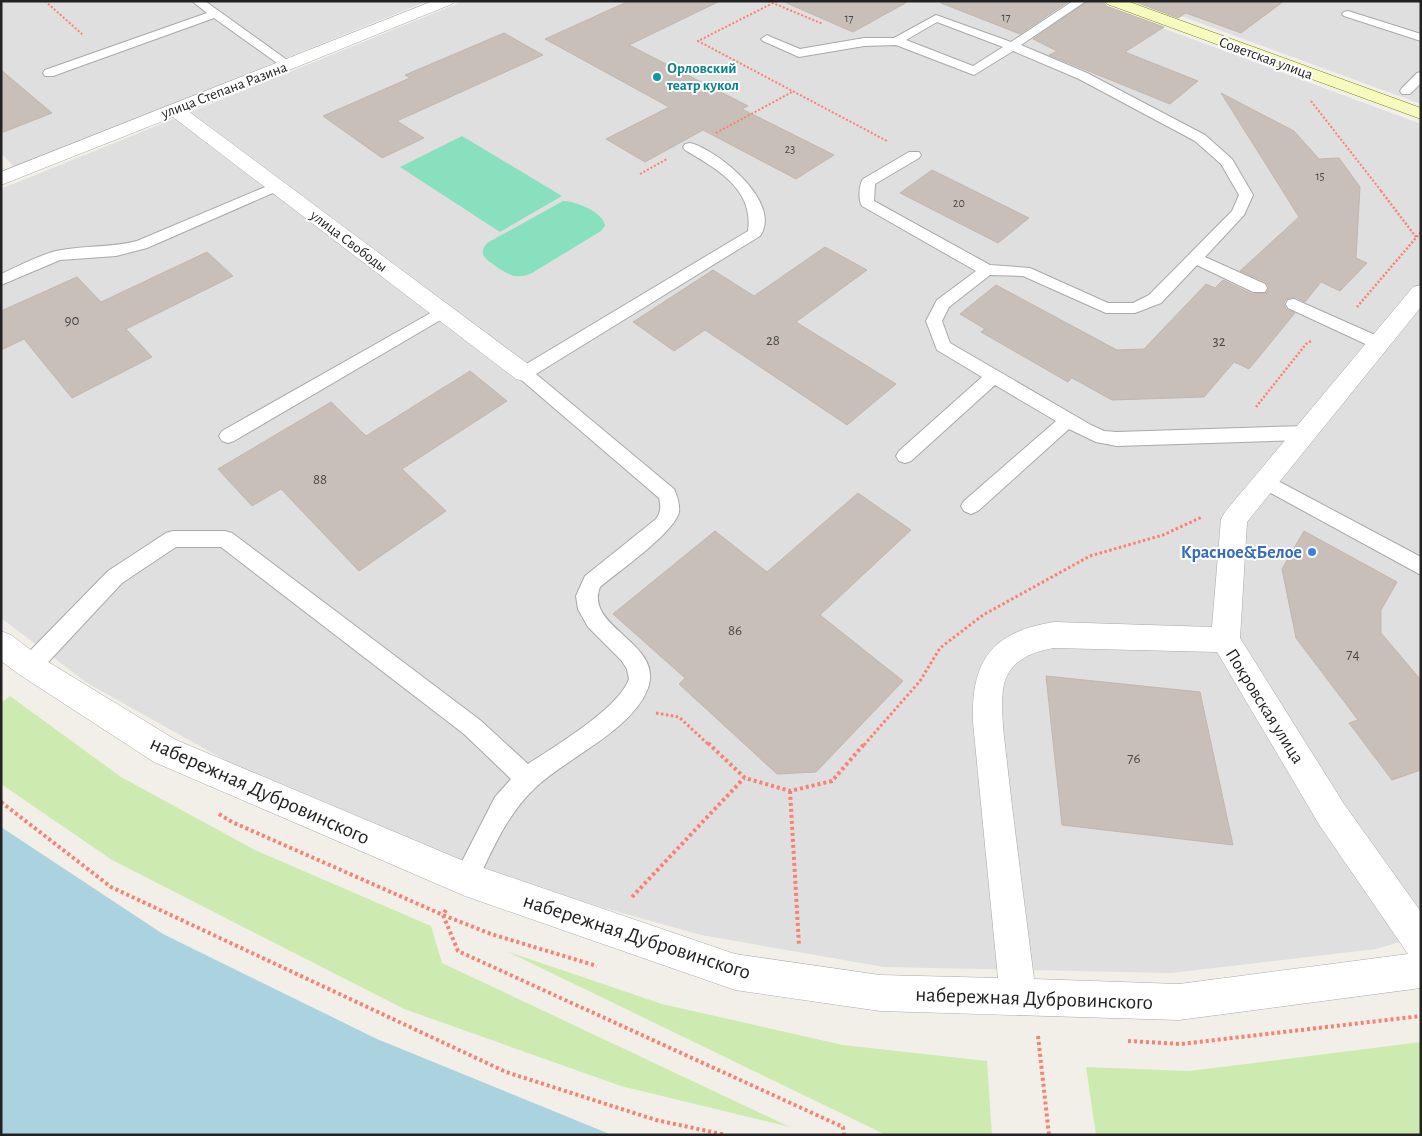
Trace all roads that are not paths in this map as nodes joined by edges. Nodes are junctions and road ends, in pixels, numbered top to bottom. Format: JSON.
{"nodes":[{"id":1,"x":197,"y":1,"type":"edge"},
{"id":2,"x":447,"y":1,"type":"edge"},
{"id":3,"x":1081,"y":1,"type":"edge"},
{"id":4,"x":1112,"y":1,"type":"edge"},
{"id":5,"x":216,"y":14,"type":"junction"},
{"id":6,"x":1348,"y":14,"type":"dead end"},
{"id":7,"x":1421,"y":38,"type":"edge"},
{"id":8,"x":767,"y":39,"type":"dead end"},
{"id":9,"x":897,"y":41,"type":"junction"},
{"id":10,"x":1013,"y":46,"type":"junction"},
{"id":11,"x":288,"y":65,"type":"junction"},
{"id":12,"x":49,"y":73,"type":"dead end"},
{"id":13,"x":1421,"y":76,"type":"edge"},
{"id":14,"x":1406,"y":91,"type":"dead end"},
{"id":15,"x":174,"y":108,"type":"junction"},
{"id":16,"x":1421,"y":114,"type":"edge"},
{"id":17,"x":690,"y":147,"type":"dead end"},
{"id":18,"x":914,"y":155,"type":"road end"},
{"id":19,"x":3,"y":176,"type":"edge"},
{"id":20,"x":277,"y":186,"type":"junction"},
{"id":21,"x":1195,"y":258,"type":"junction"},
{"id":22,"x":987,"y":270,"type":"junction"},
{"id":23,"x":1,"y":280,"type":"edge"},
{"id":24,"x":1259,"y":288,"type":"dead end"},
{"id":25,"x":1421,"y":292,"type":"edge"},
{"id":26,"x":1294,"y":304,"type":"dead end"},
{"id":27,"x":443,"y":311,"type":"junction"},
{"id":28,"x":1378,"y":343,"type":"junction"},
{"id":29,"x":524,"y":372,"type":"junction"},
{"id":30,"x":994,"y":376,"type":"junction"},
{"id":31,"x":1068,"y":420,"type":"junction"},
{"id":32,"x":1304,"y":433,"type":"junction"},
{"id":33,"x":228,"y":436,"type":"dead end"},
{"id":34,"x":905,"y":456,"type":"dead end"},
{"id":35,"x":1265,"y":481,"type":"junction"},
{"id":36,"x":971,"y":506,"type":"dead end"},
{"id":37,"x":1421,"y":567,"type":"edge"},
{"id":38,"x":1225,"y":640,"type":"junction"},
{"id":39,"x":1,"y":644,"type":"edge"},
{"id":40,"x":30,"y":666,"type":"junction"},
{"id":41,"x":527,"y":779,"type":"junction"},
{"id":42,"x":465,"y":879,"type":"junction"},
{"id":43,"x":1421,"y":942,"type":"edge"},
{"id":44,"x":1421,"y":970,"type":"edge"},
{"id":45,"x":1018,"y":997,"type":"junction"}],
"edges":[{"from":1,"to":5,"type":"lane"},
{"from":2,"to":11,"type":"street","name":"улица Степана Разина"},
{"from":3,"to":10,"type":"lane"},
{"from":4,"to":16,"type":"street","name":"Советская улица"},
{"from":5,"to":11,"type":"lane"},
{"from":5,"to":12,"type":"lane"},
{"from":6,"to":7,"type":"lane"},
{"from":8,"to":9,"type":"lane"},
{"from":9,"to":10,"type":"lane"},
{"from":9,"to":10,"type":"lane"},
{"from":10,"to":21,"type":"lane"},
{"from":11,"to":15,"type":"street","name":"улица Степана Разина"},
{"from":13,"to":14,"type":"lane"},
{"from":15,"to":19,"type":"street","name":"улица Степана Разина"},
{"from":15,"to":20,"type":"street","name":"улица Свободы"},
{"from":17,"to":29,"type":"lane"},
{"from":18,"to":22,"type":"lane"},
{"from":20,"to":23,"type":"lane"},
{"from":20,"to":27,"type":"street","name":"улица Свободы"},
{"from":21,"to":22,"type":"lane"},
{"from":21,"to":24,"type":"lane"},
{"from":22,"to":30,"type":"lane"},
{"from":25,"to":28,"type":"street","name":"Покровская улица"},
{"from":26,"to":28,"type":"lane"},
{"from":27,"to":29,"type":"street","name":"улица Свободы"},
{"from":27,"to":33,"type":"lane"},
{"from":28,"to":32,"type":"street","name":"Покровская улица"},
{"from":29,"to":41,"type":"lane"},
{"from":30,"to":31,"type":"lane"},
{"from":30,"to":34,"type":"lane"},
{"from":31,"to":32,"type":"lane"},
{"from":31,"to":36,"type":"lane"},
{"from":32,"to":35,"type":"street","name":"Покровская улица"},
{"from":35,"to":37,"type":"lane"},
{"from":35,"to":38,"type":"street","name":"Покровская улица"},
{"from":38,"to":43,"type":"street","name":"Покровская улица"},
{"from":38,"to":45,"type":"street"},
{"from":39,"to":40,"type":"street","name":"набережная Дубровинского"},
{"from":40,"to":41,"type":"lane"},
{"from":40,"to":42,"type":"street","name":"набережная Дубровинского"},
{"from":41,"to":42,"type":"lane"},
{"from":42,"to":45,"type":"street","name":"набережная Дубровинского"},
{"from":44,"to":45,"type":"street","name":"набережная Дубровинского"}]}
